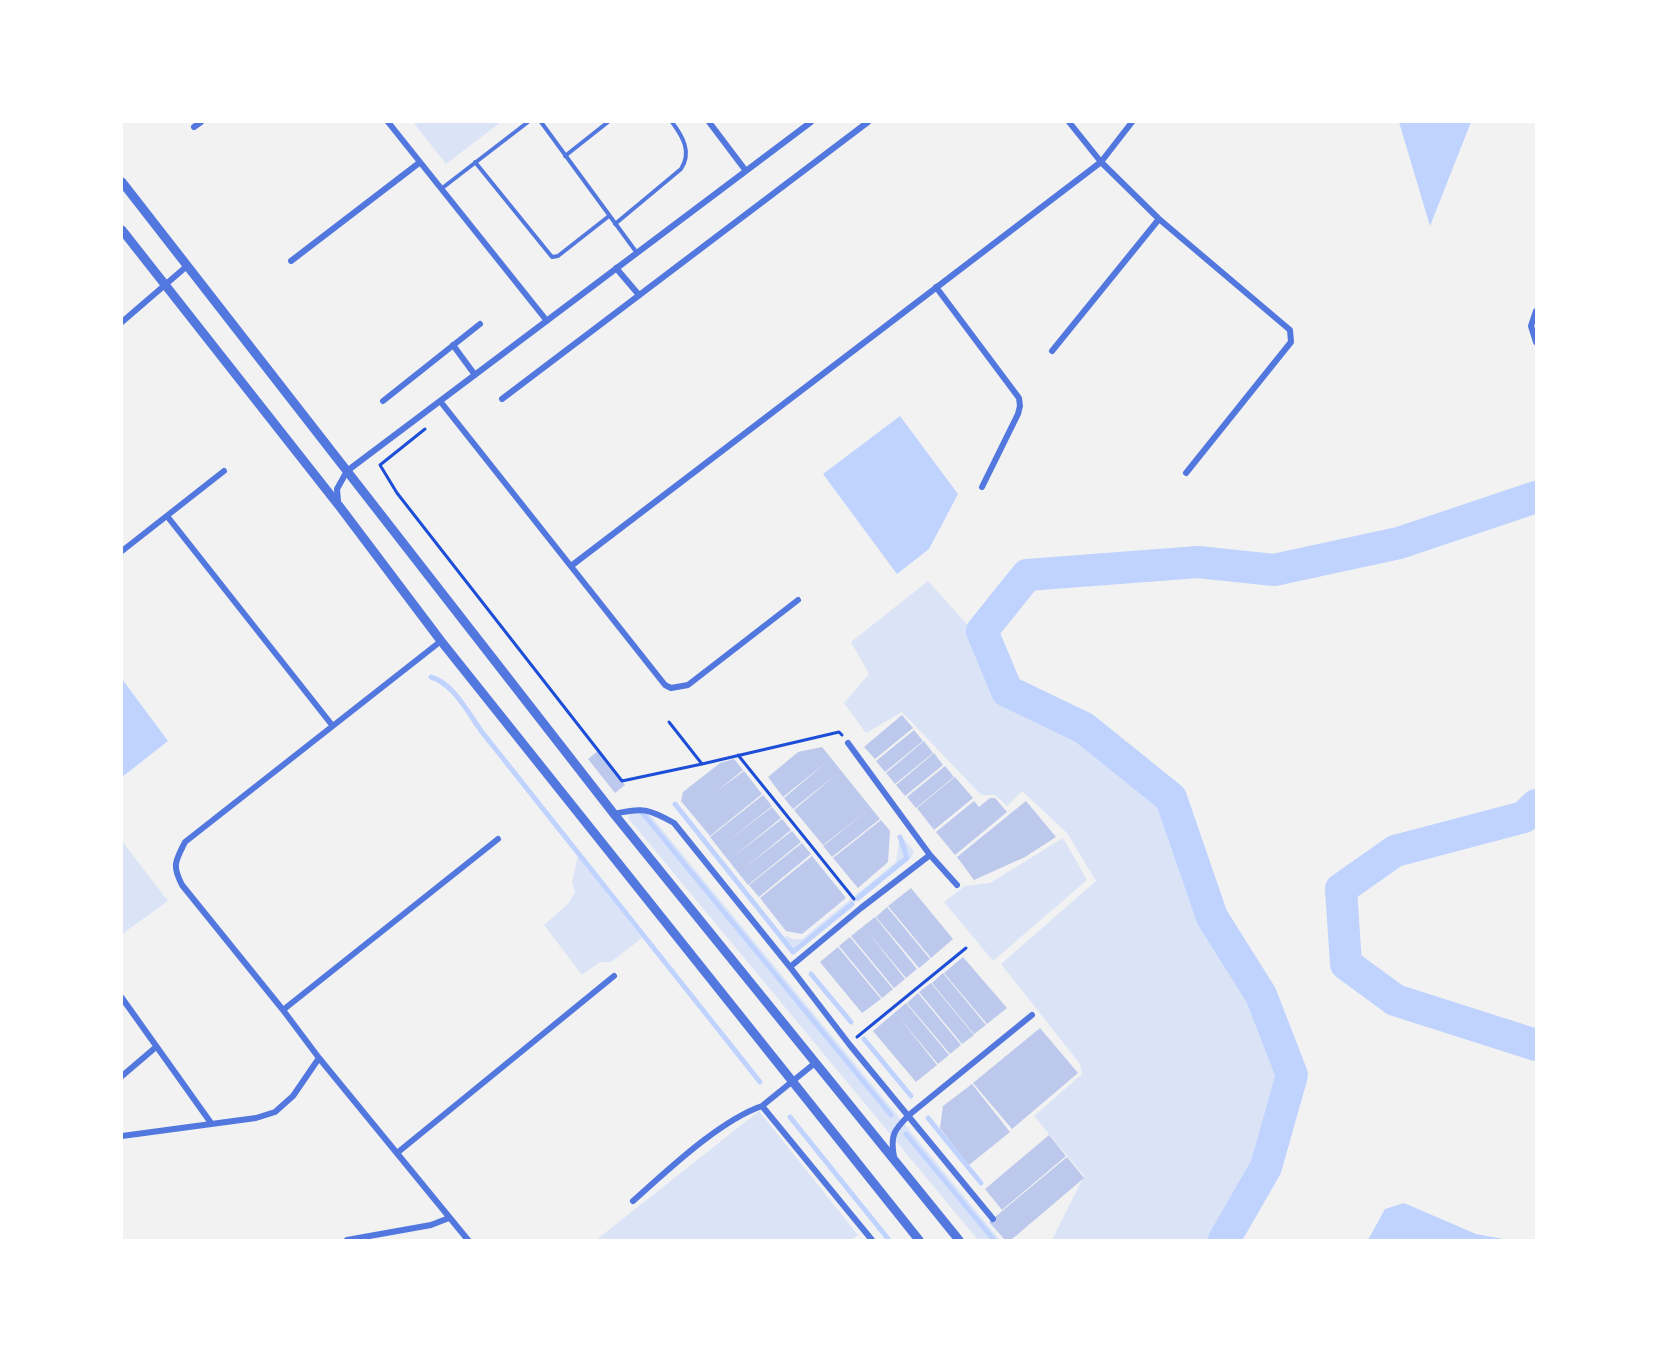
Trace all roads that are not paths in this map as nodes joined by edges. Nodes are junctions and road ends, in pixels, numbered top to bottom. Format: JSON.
{"nodes":[{"id":1,"x":201,"y":122,"type":"edge"},
{"id":2,"x":388,"y":122,"type":"edge"},
{"id":3,"x":528,"y":122,"type":"edge"},
{"id":4,"x":541,"y":122,"type":"edge"},
{"id":5,"x":608,"y":122,"type":"edge"},
{"id":6,"x":672,"y":122,"type":"edge"},
{"id":7,"x":709,"y":122,"type":"edge"},
{"id":8,"x":811,"y":122,"type":"edge"},
{"id":9,"x":868,"y":122,"type":"edge"},
{"id":10,"x":1069,"y":122,"type":"edge"},
{"id":11,"x":1132,"y":122,"type":"edge"},
{"id":12,"x":194,"y":127,"type":"dead end"},
{"id":13,"x":565,"y":156,"type":"junction"},
{"id":14,"x":419,"y":162,"type":"junction"},
{"id":15,"x":475,"y":162,"type":"junction"},
{"id":16,"x":1101,"y":162,"type":"junction"},
{"id":17,"x":746,"y":171,"type":"junction"},
{"id":18,"x":122,"y":182,"type":"edge"},
{"id":19,"x":441,"y":190,"type":"junction"},
{"id":20,"x":609,"y":216,"type":"junction"},
{"id":21,"x":1159,"y":219,"type":"junction"},
{"id":22,"x":615,"y":224,"type":"junction"},
{"id":23,"x":122,"y":230,"type":"edge"},
{"id":24,"x":637,"y":253,"type":"junction"},
{"id":25,"x":291,"y":261,"type":"dead end"},
{"id":26,"x":187,"y":266,"type":"junction"},
{"id":27,"x":616,"y":268,"type":"junction"},
{"id":28,"x":165,"y":285,"type":"junction"},
{"id":29,"x":936,"y":287,"type":"junction"},
{"id":30,"x":639,"y":295,"type":"junction"},
{"id":31,"x":1536,"y":311,"type":"edge"},
{"id":32,"x":547,"y":321,"type":"junction"},
{"id":33,"x":122,"y":322,"type":"edge"},
{"id":34,"x":480,"y":324,"type":"dead end"},
{"id":35,"x":1536,"y":342,"type":"edge"},
{"id":36,"x":453,"y":345,"type":"junction"},
{"id":37,"x":1052,"y":351,"type":"dead end"},
{"id":38,"x":475,"y":375,"type":"junction"},
{"id":39,"x":502,"y":399,"type":"dead end"},
{"id":40,"x":383,"y":401,"type":"dead end"},
{"id":41,"x":440,"y":401,"type":"junction"},
{"id":42,"x":225,"y":471,"type":"dead end"},
{"id":43,"x":347,"y":471,"type":"junction"},
{"id":44,"x":1186,"y":473,"type":"dead end"},
{"id":45,"x":982,"y":487,"type":"dead end"},
{"id":46,"x":340,"y":507,"type":"junction"},
{"id":47,"x":167,"y":516,"type":"junction"},
{"id":48,"x":122,"y":551,"type":"edge"},
{"id":49,"x":571,"y":566,"type":"junction"},
{"id":50,"x":798,"y":600,"type":"dead end"},
{"id":51,"x":441,"y":641,"type":"junction"},
{"id":52,"x":332,"y":725,"type":"junction"},
{"id":53,"x":848,"y":743,"type":"dead end"},
{"id":54,"x":614,"y":814,"type":"junction"},
{"id":55,"x":498,"y":840,"type":"dead end"},
{"id":56,"x":930,"y":855,"type":"junction"},
{"id":57,"x":957,"y":885,"type":"dead end"},
{"id":58,"x":790,"y":967,"type":"junction"},
{"id":59,"x":614,"y":976,"type":"dead end"},
{"id":60,"x":122,"y":998,"type":"edge"},
{"id":61,"x":283,"y":1011,"type":"junction"},
{"id":62,"x":1032,"y":1015,"type":"dead end"},
{"id":63,"x":156,"y":1047,"type":"junction"},
{"id":64,"x":319,"y":1058,"type":"junction"},
{"id":65,"x":815,"y":1063,"type":"junction"},
{"id":66,"x":122,"y":1076,"type":"edge"},
{"id":67,"x":794,"y":1082,"type":"junction"},
{"id":68,"x":762,"y":1106,"type":"junction"},
{"id":69,"x":909,"y":1115,"type":"junction"},
{"id":70,"x":211,"y":1123,"type":"junction"},
{"id":71,"x":122,"y":1136,"type":"edge"},
{"id":72,"x":397,"y":1153,"type":"junction"},
{"id":73,"x":895,"y":1163,"type":"junction"},
{"id":74,"x":633,"y":1201,"type":"dead end"},
{"id":75,"x":449,"y":1218,"type":"junction"},
{"id":76,"x":993,"y":1219,"type":"dead end"},
{"id":77,"x":347,"y":1240,"type":"edge"},
{"id":78,"x":468,"y":1240,"type":"edge"},
{"id":79,"x":872,"y":1240,"type":"edge"},
{"id":80,"x":919,"y":1240,"type":"edge"},
{"id":81,"x":959,"y":1240,"type":"edge"}],
"edges":[{"from":1,"to":12,"type":"street"},
{"from":2,"to":14,"type":"street"},
{"from":3,"to":15,"type":"lane"},
{"from":4,"to":13,"type":"lane"},
{"from":5,"to":13,"type":"lane"},
{"from":6,"to":22,"type":"lane"},
{"from":7,"to":17,"type":"street"},
{"from":8,"to":17,"type":"street"},
{"from":9,"to":30,"type":"street"},
{"from":10,"to":16,"type":"street"},
{"from":11,"to":16,"type":"street"},
{"from":13,"to":20,"type":"lane"},
{"from":14,"to":19,"type":"street"},
{"from":14,"to":25,"type":"street"},
{"from":15,"to":19,"type":"lane"},
{"from":15,"to":20,"type":"lane"},
{"from":16,"to":21,"type":"street"},
{"from":16,"to":29,"type":"street"},
{"from":17,"to":24,"type":"street"},
{"from":18,"to":26,"type":"street"},
{"from":19,"to":32,"type":"street"},
{"from":20,"to":22,"type":"lane"},
{"from":21,"to":37,"type":"street"},
{"from":21,"to":44,"type":"street"},
{"from":22,"to":24,"type":"lane"},
{"from":23,"to":28,"type":"street"},
{"from":24,"to":27,"type":"street"},
{"from":26,"to":28,"type":"street"},
{"from":26,"to":43,"type":"street"},
{"from":27,"to":30,"type":"street"},
{"from":27,"to":32,"type":"street"},
{"from":28,"to":33,"type":"street"},
{"from":28,"to":46,"type":"street"},
{"from":29,"to":45,"type":"street"},
{"from":29,"to":49,"type":"street"},
{"from":30,"to":39,"type":"street"},
{"from":31,"to":35,"type":"street"},
{"from":32,"to":38,"type":"street"},
{"from":34,"to":36,"type":"street"},
{"from":36,"to":38,"type":"street"},
{"from":36,"to":40,"type":"street"},
{"from":38,"to":41,"type":"street"},
{"from":41,"to":43,"type":"street"},
{"from":41,"to":49,"type":"street"},
{"from":42,"to":47,"type":"street"},
{"from":43,"to":46,"type":"street"},
{"from":43,"to":54,"type":"street"},
{"from":46,"to":51,"type":"street"},
{"from":47,"to":48,"type":"street"},
{"from":47,"to":52,"type":"street"},
{"from":49,"to":50,"type":"street"},
{"from":51,"to":52,"type":"street"},
{"from":51,"to":67,"type":"street"},
{"from":52,"to":61,"type":"street"},
{"from":53,"to":56,"type":"street"},
{"from":54,"to":58,"type":"street"},
{"from":54,"to":65,"type":"street"},
{"from":55,"to":61,"type":"street"},
{"from":56,"to":57,"type":"street"},
{"from":56,"to":58,"type":"street"},
{"from":58,"to":69,"type":"street"},
{"from":59,"to":72,"type":"street"},
{"from":60,"to":63,"type":"street"},
{"from":61,"to":64,"type":"street"},
{"from":62,"to":69,"type":"street"},
{"from":63,"to":66,"type":"street"},
{"from":63,"to":70,"type":"street"},
{"from":64,"to":70,"type":"street"},
{"from":64,"to":72,"type":"street"},
{"from":65,"to":67,"type":"street"},
{"from":65,"to":73,"type":"street"},
{"from":67,"to":68,"type":"street"},
{"from":67,"to":80,"type":"street"},
{"from":68,"to":74,"type":"street"},
{"from":68,"to":79,"type":"street"},
{"from":69,"to":73,"type":"street"},
{"from":69,"to":76,"type":"street"},
{"from":70,"to":71,"type":"street"},
{"from":72,"to":75,"type":"street"},
{"from":73,"to":81,"type":"street"},
{"from":75,"to":77,"type":"street"},
{"from":75,"to":78,"type":"street"}]}
